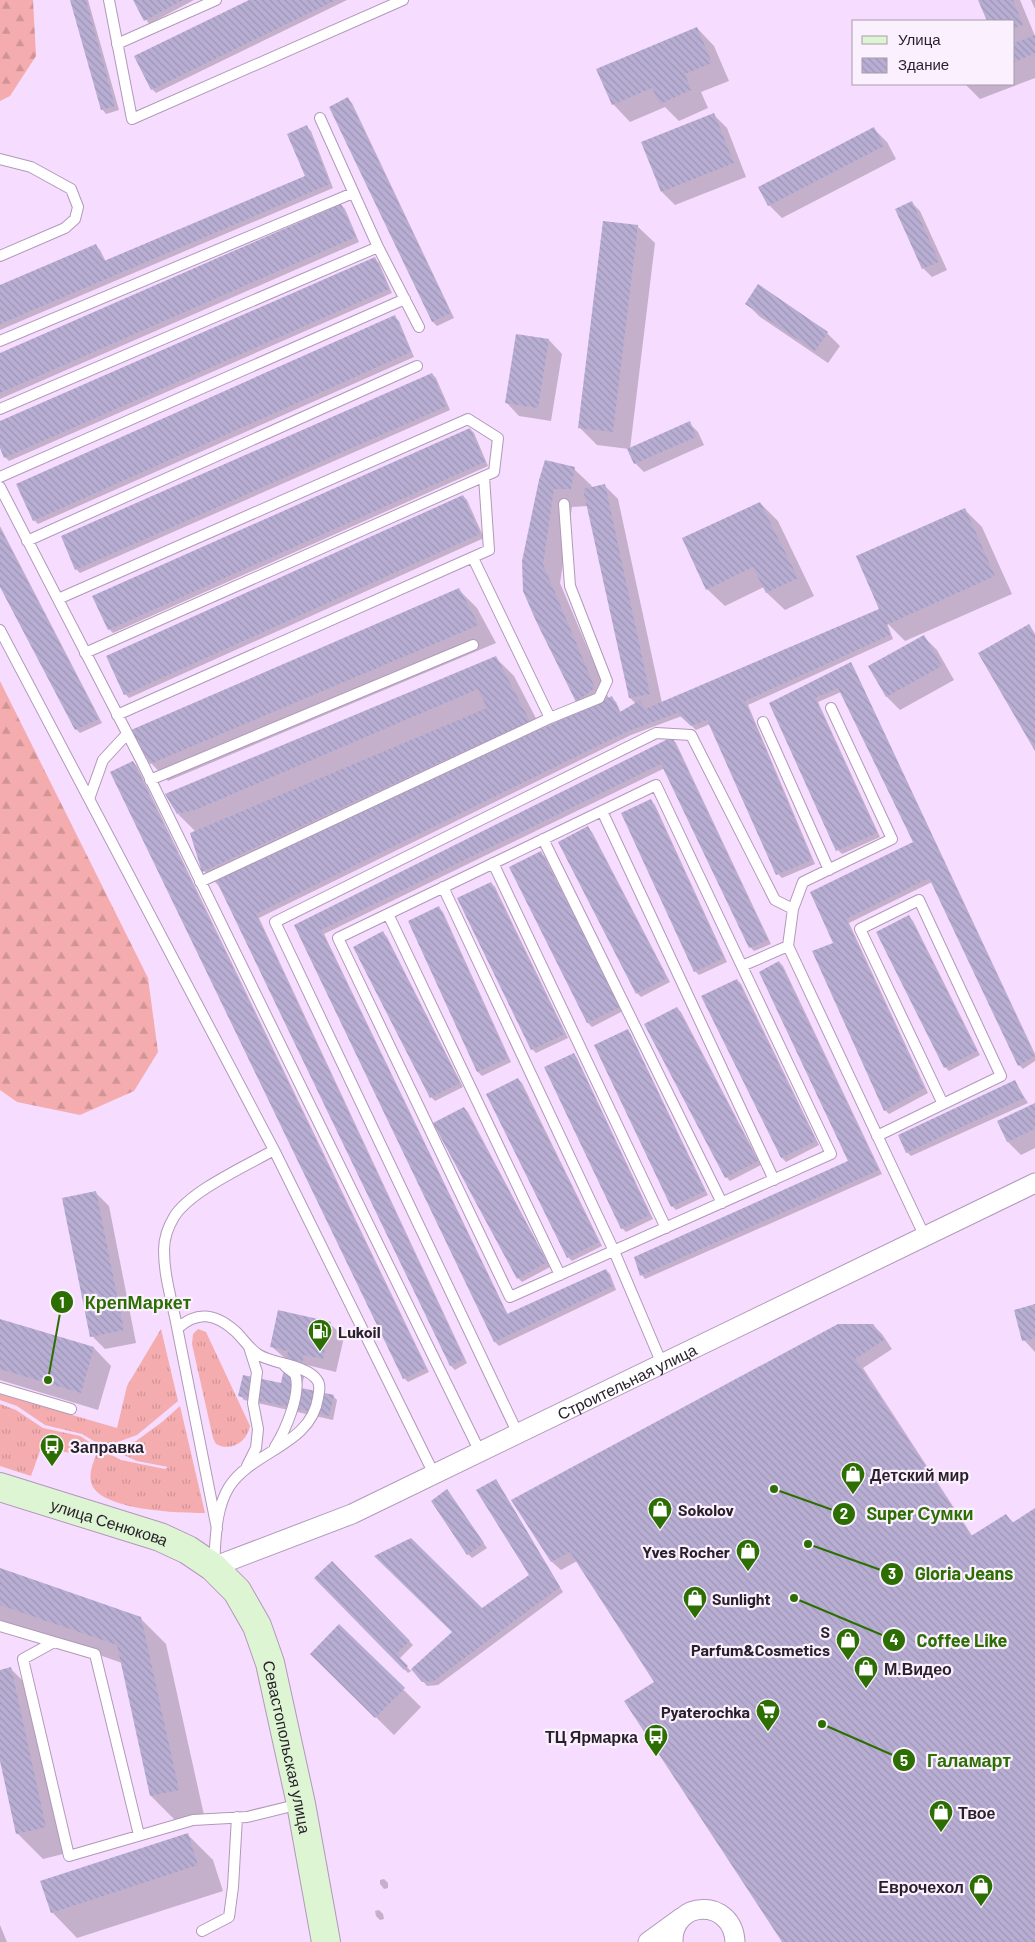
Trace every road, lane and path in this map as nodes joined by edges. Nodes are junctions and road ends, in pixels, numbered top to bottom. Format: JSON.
{"nodes":[{"id":1,"x":109,"y":0,"type":"edge"},
{"id":2,"x":216,"y":0,"type":"edge"},
{"id":3,"x":403,"y":0,"type":"edge"},
{"id":4,"x":117,"y":44,"type":"junction"},
{"id":5,"x":320,"y":118,"type":"dead end"},
{"id":6,"x":0,"y":159,"type":"edge"},
{"id":7,"x":353,"y":192,"type":"junction"},
{"id":8,"x":378,"y":247,"type":"junction"},
{"id":9,"x":0,"y":256,"type":"edge"},
{"id":10,"x":405,"y":299,"type":"junction"},
{"id":11,"x":419,"y":327,"type":"dead end"},
{"id":12,"x":0,"y":341,"type":"edge"},
{"id":13,"x":417,"y":366,"type":"dead end"},
{"id":14,"x":0,"y":409,"type":"edge"},
{"id":15,"x":0,"y":477,"type":"edge"},
{"id":16,"x":484,"y":477,"type":"junction"},
{"id":17,"x":0,"y":487,"type":"edge"},
{"id":18,"x":564,"y":504,"type":"dead end"},
{"id":19,"x":27,"y":541,"type":"junction"},
{"id":20,"x":472,"y":558,"type":"junction"},
{"id":21,"x":58,"y":599,"type":"junction"},
{"id":22,"x":0,"y":630,"type":"edge"},
{"id":23,"x":473,"y":645,"type":"dead end"},
{"id":24,"x":85,"y":653,"type":"junction"},
{"id":25,"x":831,"y":708,"type":"dead end"},
{"id":26,"x":117,"y":715,"type":"junction"},
{"id":27,"x":550,"y":718,"type":"junction"},
{"id":28,"x":763,"y":722,"type":"dead end"},
{"id":29,"x":127,"y":734,"type":"junction"},
{"id":30,"x":150,"y":780,"type":"junction"},
{"id":31,"x":89,"y":799,"type":"junction"},
{"id":32,"x":602,"y":811,"type":"junction"},
{"id":33,"x":543,"y":839,"type":"junction"},
{"id":34,"x":493,"y":863,"type":"junction"},
{"id":35,"x":829,"y":870,"type":"junction"},
{"id":36,"x":200,"y":882,"type":"junction"},
{"id":37,"x":443,"y":887,"type":"junction"},
{"id":38,"x":793,"y":909,"type":"junction"},
{"id":39,"x":388,"y":914,"type":"junction"},
{"id":40,"x":788,"y":946,"type":"junction"},
{"id":41,"x":742,"y":966,"type":"junction"},
{"id":42,"x":943,"y":1104,"type":"junction"},
{"id":43,"x":877,"y":1136,"type":"junction"},
{"id":44,"x":274,"y":1150,"type":"junction"},
{"id":45,"x":774,"y":1180,"type":"junction"},
{"id":46,"x":1035,"y":1183,"type":"edge"},
{"id":47,"x":722,"y":1203,"type":"junction"},
{"id":48,"x":666,"y":1228,"type":"junction"},
{"id":49,"x":925,"y":1237,"type":"junction"},
{"id":50,"x":614,"y":1251,"type":"junction"},
{"id":51,"x":560,"y":1275,"type":"junction"},
{"id":52,"x":178,"y":1328,"type":"junction"},
{"id":53,"x":249,"y":1346,"type":"junction"},
{"id":54,"x":277,"y":1362,"type":"junction"},
{"id":55,"x":662,"y":1364,"type":"junction"},
{"id":56,"x":0,"y":1388,"type":"edge"},
{"id":57,"x":70,"y":1409,"type":"dead end"},
{"id":58,"x":518,"y":1434,"type":"junction"},
{"id":59,"x":273,"y":1450,"type":"junction"},
{"id":60,"x":480,"y":1452,"type":"junction"},
{"id":61,"x":243,"y":1471,"type":"junction"},
{"id":62,"x":434,"y":1474,"type":"junction"},
{"id":63,"x":0,"y":1487,"type":"edge"},
{"id":64,"x":218,"y":1529,"type":"junction"},
{"id":65,"x":213,"y":1567,"type":"junction"},
{"id":66,"x":0,"y":1626,"type":"edge"},
{"id":67,"x":54,"y":1642,"type":"junction"},
{"id":68,"x":300,"y":1804,"type":"junction"},
{"id":69,"x":237,"y":1817,"type":"junction"},
{"id":70,"x":139,"y":1835,"type":"junction"},
{"id":71,"x":686,"y":1914,"type":"junction"},
{"id":72,"x":202,"y":1932,"type":"dead end"},
{"id":73,"x":326,"y":1942,"type":"edge"},
{"id":74,"x":648,"y":1942,"type":"edge"},
{"id":75,"x":673,"y":1942,"type":"edge"},
{"id":76,"x":734,"y":1942,"type":"edge"}],
"edges":[{"from":1,"to":4,"type":"lane"},
{"from":2,"to":4,"type":"lane"},
{"from":3,"to":4,"type":"lane"},
{"from":5,"to":7,"type":"lane"},
{"from":6,"to":9,"type":"lane"},
{"from":7,"to":8,"type":"lane"},
{"from":7,"to":12,"type":"lane"},
{"from":8,"to":10,"type":"lane"},
{"from":8,"to":14,"type":"lane"},
{"from":10,"to":11,"type":"lane"},
{"from":10,"to":15,"type":"lane"},
{"from":13,"to":19,"type":"lane"},
{"from":16,"to":20,"type":"lane"},
{"from":16,"to":21,"type":"lane"},
{"from":16,"to":24,"type":"lane"},
{"from":17,"to":19,"type":"lane"},
{"from":18,"to":27,"type":"lane"},
{"from":19,"to":21,"type":"lane"},
{"from":20,"to":26,"type":"lane"},
{"from":20,"to":27,"type":"lane"},
{"from":21,"to":24,"type":"lane"},
{"from":22,"to":31,"type":"lane"},
{"from":23,"to":30,"type":"lane"},
{"from":24,"to":26,"type":"lane"},
{"from":25,"to":35,"type":"lane"},
{"from":26,"to":29,"type":"lane"},
{"from":27,"to":36,"type":"lane"},
{"from":28,"to":35,"type":"lane"},
{"from":29,"to":30,"type":"lane"},
{"from":29,"to":31,"type":"lane"},
{"from":30,"to":36,"type":"lane"},
{"from":31,"to":44,"type":"lane"},
{"from":32,"to":33,"type":"lane"},
{"from":32,"to":41,"type":"lane"},
{"from":32,"to":45,"type":"lane"},
{"from":33,"to":34,"type":"lane"},
{"from":33,"to":47,"type":"lane"},
{"from":34,"to":37,"type":"lane"},
{"from":34,"to":48,"type":"lane"},
{"from":35,"to":38,"type":"lane"},
{"from":36,"to":60,"type":"lane"},
{"from":37,"to":39,"type":"lane"},
{"from":37,"to":50,"type":"lane"},
{"from":38,"to":40,"type":"lane"},
{"from":38,"to":58,"type":"lane"},
{"from":39,"to":51,"type":"lane"},
{"from":39,"to":51,"type":"lane"},
{"from":40,"to":41,"type":"lane"},
{"from":40,"to":43,"type":"lane"},
{"from":41,"to":45,"type":"lane"},
{"from":42,"to":42,"type":"lane"},
{"from":42,"to":43,"type":"lane"},
{"from":43,"to":49,"type":"lane"},
{"from":44,"to":52,"type":"lane"},
{"from":44,"to":62,"type":"lane"},
{"from":45,"to":47,"type":"lane"},
{"from":46,"to":49,"type":"street","name":"Строительная улица"},
{"from":47,"to":48,"type":"lane"},
{"from":48,"to":50,"type":"lane"},
{"from":49,"to":55,"type":"street","name":"Строительная улица"},
{"from":50,"to":51,"type":"lane"},
{"from":50,"to":55,"type":"lane"},
{"from":52,"to":53,"type":"lane"},
{"from":52,"to":64,"type":"lane"},
{"from":53,"to":54,"type":"lane"},
{"from":53,"to":61,"type":"lane"},
{"from":54,"to":59,"type":"lane"},
{"from":54,"to":59,"type":"lane"},
{"from":55,"to":58,"type":"street","name":"Строительная улица"},
{"from":56,"to":57,"type":"lane"},
{"from":58,"to":60,"type":"street","name":"Строительная улица"},
{"from":59,"to":61,"type":"lane"},
{"from":60,"to":62,"type":"street","name":"Строительная улица"},
{"from":61,"to":64,"type":"lane"},
{"from":62,"to":65,"type":"street","name":"Строительная улица"},
{"from":63,"to":65,"type":"main road","name":"улица Сенюкова"},
{"from":64,"to":65,"type":"lane"},
{"from":65,"to":68,"type":"main road","name":"Севастопольская улица"},
{"from":66,"to":67,"type":"lane"},
{"from":67,"to":70,"type":"lane"},
{"from":67,"to":70,"type":"lane"},
{"from":68,"to":69,"type":"lane"},
{"from":68,"to":73,"type":"main road","name":"Севастопольская улица"},
{"from":69,"to":70,"type":"lane"},
{"from":69,"to":72,"type":"lane"},
{"from":71,"to":74,"type":"street"},
{"from":71,"to":75,"type":"street"},
{"from":71,"to":76,"type":"street"}]}
